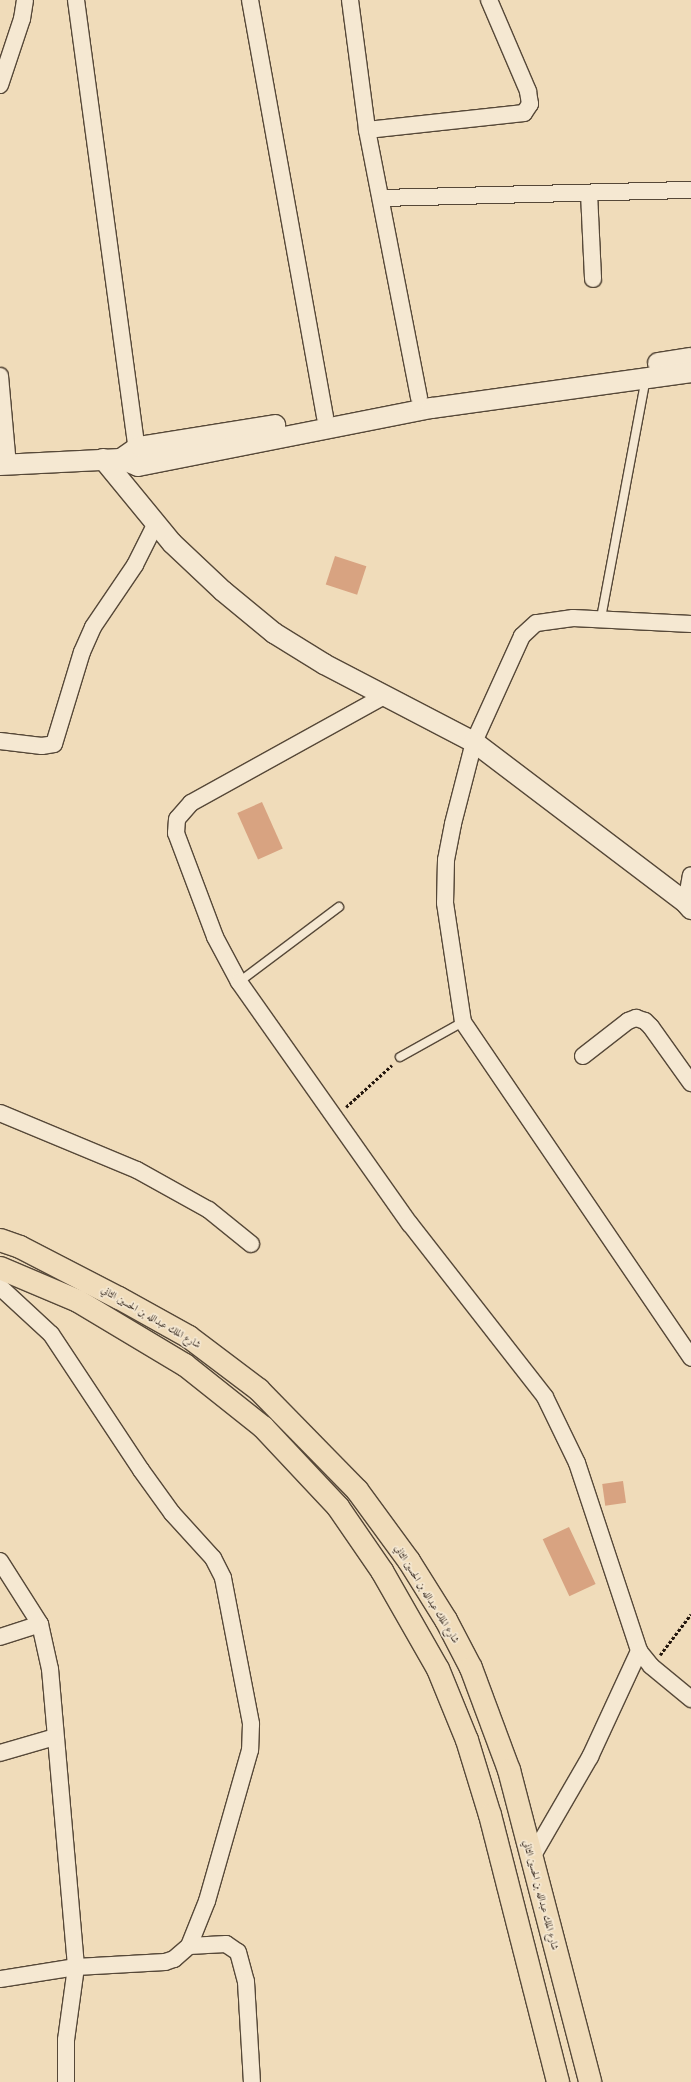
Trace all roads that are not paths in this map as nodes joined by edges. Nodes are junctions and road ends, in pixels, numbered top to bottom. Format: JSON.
{"nodes":[{"id":1,"x":25,"y":0,"type":"edge"},
{"id":2,"x":76,"y":0,"type":"edge"},
{"id":3,"x":250,"y":0,"type":"edge"},
{"id":4,"x":350,"y":0,"type":"edge"},
{"id":5,"x":489,"y":0,"type":"edge"},
{"id":6,"x":0,"y":85,"type":"edge"},
{"id":7,"x":367,"y":130,"type":"junction"},
{"id":8,"x":691,"y":190,"type":"edge"},
{"id":9,"x":590,"y":193,"type":"junction"},
{"id":10,"x":381,"y":198,"type":"junction"},
{"id":11,"x":593,"y":279,"type":"dead end"},
{"id":12,"x":691,"y":358,"type":"edge"},
{"id":13,"x":691,"y":372,"type":"edge"},
{"id":14,"x":0,"y":376,"type":"edge"},
{"id":15,"x":646,"y":377,"type":"junction"},
{"id":16,"x":419,"y":398,"type":"junction"},
{"id":17,"x":325,"y":417,"type":"junction"},
{"id":18,"x":125,"y":458,"type":"junction"},
{"id":19,"x":4,"y":465,"type":"edge"},
{"id":20,"x":155,"y":525,"type":"junction"},
{"id":21,"x":601,"y":618,"type":"junction"},
{"id":22,"x":691,"y":624,"type":"edge"},
{"id":23,"x":386,"y":694,"type":"junction"},
{"id":24,"x":0,"y":741,"type":"edge"},
{"id":25,"x":474,"y":742,"type":"junction"},
{"id":26,"x":691,"y":875,"type":"edge"},
{"id":27,"x":688,"y":906,"type":"edge"},
{"id":28,"x":339,"y":907,"type":"dead end"},
{"id":29,"x":239,"y":982,"type":"junction"},
{"id":30,"x":463,"y":1022,"type":"junction"},
{"id":31,"x":583,"y":1056,"type":"dead end"},
{"id":32,"x":400,"y":1058,"type":"road end"},
{"id":33,"x":691,"y":1083,"type":"edge"},
{"id":34,"x":0,"y":1113,"type":"edge"},
{"id":35,"x":0,"y":1240,"type":"edge"},
{"id":36,"x":251,"y":1244,"type":"dead end"},
{"id":37,"x":0,"y":1268,"type":"edge"},
{"id":38,"x":0,"y":1287,"type":"edge"},
{"id":39,"x":691,"y":1358,"type":"edge"},
{"id":40,"x":0,"y":1561,"type":"edge"},
{"id":41,"x":40,"y":1624,"type":"junction"},
{"id":42,"x":0,"y":1637,"type":"edge"},
{"id":43,"x":638,"y":1651,"type":"junction"},
{"id":44,"x":691,"y":1699,"type":"edge"},
{"id":45,"x":55,"y":1737,"type":"junction"},
{"id":46,"x":0,"y":1753,"type":"edge"},
{"id":47,"x":532,"y":1858,"type":"junction"},
{"id":48,"x":189,"y":1946,"type":"junction"},
{"id":49,"x":76,"y":1967,"type":"junction"},
{"id":50,"x":0,"y":1979,"type":"edge"},
{"id":51,"x":66,"y":2082,"type":"edge"},
{"id":52,"x":252,"y":2082,"type":"edge"},
{"id":53,"x":558,"y":2082,"type":"edge"},
{"id":54,"x":590,"y":2082,"type":"edge"}],
"edges":[{"from":1,"to":6,"type":"street"},
{"from":2,"to":18,"type":"street"},
{"from":3,"to":17,"type":"street"},
{"from":4,"to":7,"type":"street"},
{"from":5,"to":7,"type":"street"},
{"from":7,"to":10,"type":"street"},
{"from":8,"to":9,"type":"street"},
{"from":9,"to":10,"type":"street"},
{"from":9,"to":11,"type":"street"},
{"from":10,"to":16,"type":"street"},
{"from":12,"to":16,"type":"street"},
{"from":13,"to":15,"type":"street"},
{"from":14,"to":19,"type":"street"},
{"from":15,"to":18,"type":"street"},
{"from":15,"to":21,"type":"lane"},
{"from":16,"to":17,"type":"street"},
{"from":17,"to":18,"type":"street"},
{"from":18,"to":19,"type":"street"},
{"from":18,"to":20,"type":"street"},
{"from":20,"to":23,"type":"street"},
{"from":20,"to":24,"type":"street"},
{"from":21,"to":22,"type":"street"},
{"from":21,"to":25,"type":"street"},
{"from":23,"to":25,"type":"street"},
{"from":23,"to":29,"type":"street"},
{"from":25,"to":27,"type":"street"},
{"from":25,"to":30,"type":"street"},
{"from":26,"to":27,"type":"street"},
{"from":28,"to":29,"type":"lane"},
{"from":29,"to":43,"type":"street"},
{"from":30,"to":32,"type":"lane"},
{"from":30,"to":39,"type":"street"},
{"from":31,"to":33,"type":"street"},
{"from":34,"to":36,"type":"street"},
{"from":35,"to":47,"type":"highway","name":"شارع الملك عبدالله بن الحسين الثاني"},
{"from":37,"to":53,"type":"highway"},
{"from":38,"to":48,"type":"street"},
{"from":40,"to":41,"type":"street"},
{"from":41,"to":42,"type":"street"},
{"from":41,"to":45,"type":"street"},
{"from":43,"to":44,"type":"street"},
{"from":43,"to":47,"type":"street"},
{"from":45,"to":46,"type":"street"},
{"from":45,"to":49,"type":"street"},
{"from":47,"to":54,"type":"highway","name":"شارع الملك عبدالله بن الحسين الثاني"},
{"from":48,"to":49,"type":"street"},
{"from":48,"to":52,"type":"street"},
{"from":49,"to":50,"type":"street"},
{"from":49,"to":51,"type":"street"}]}
